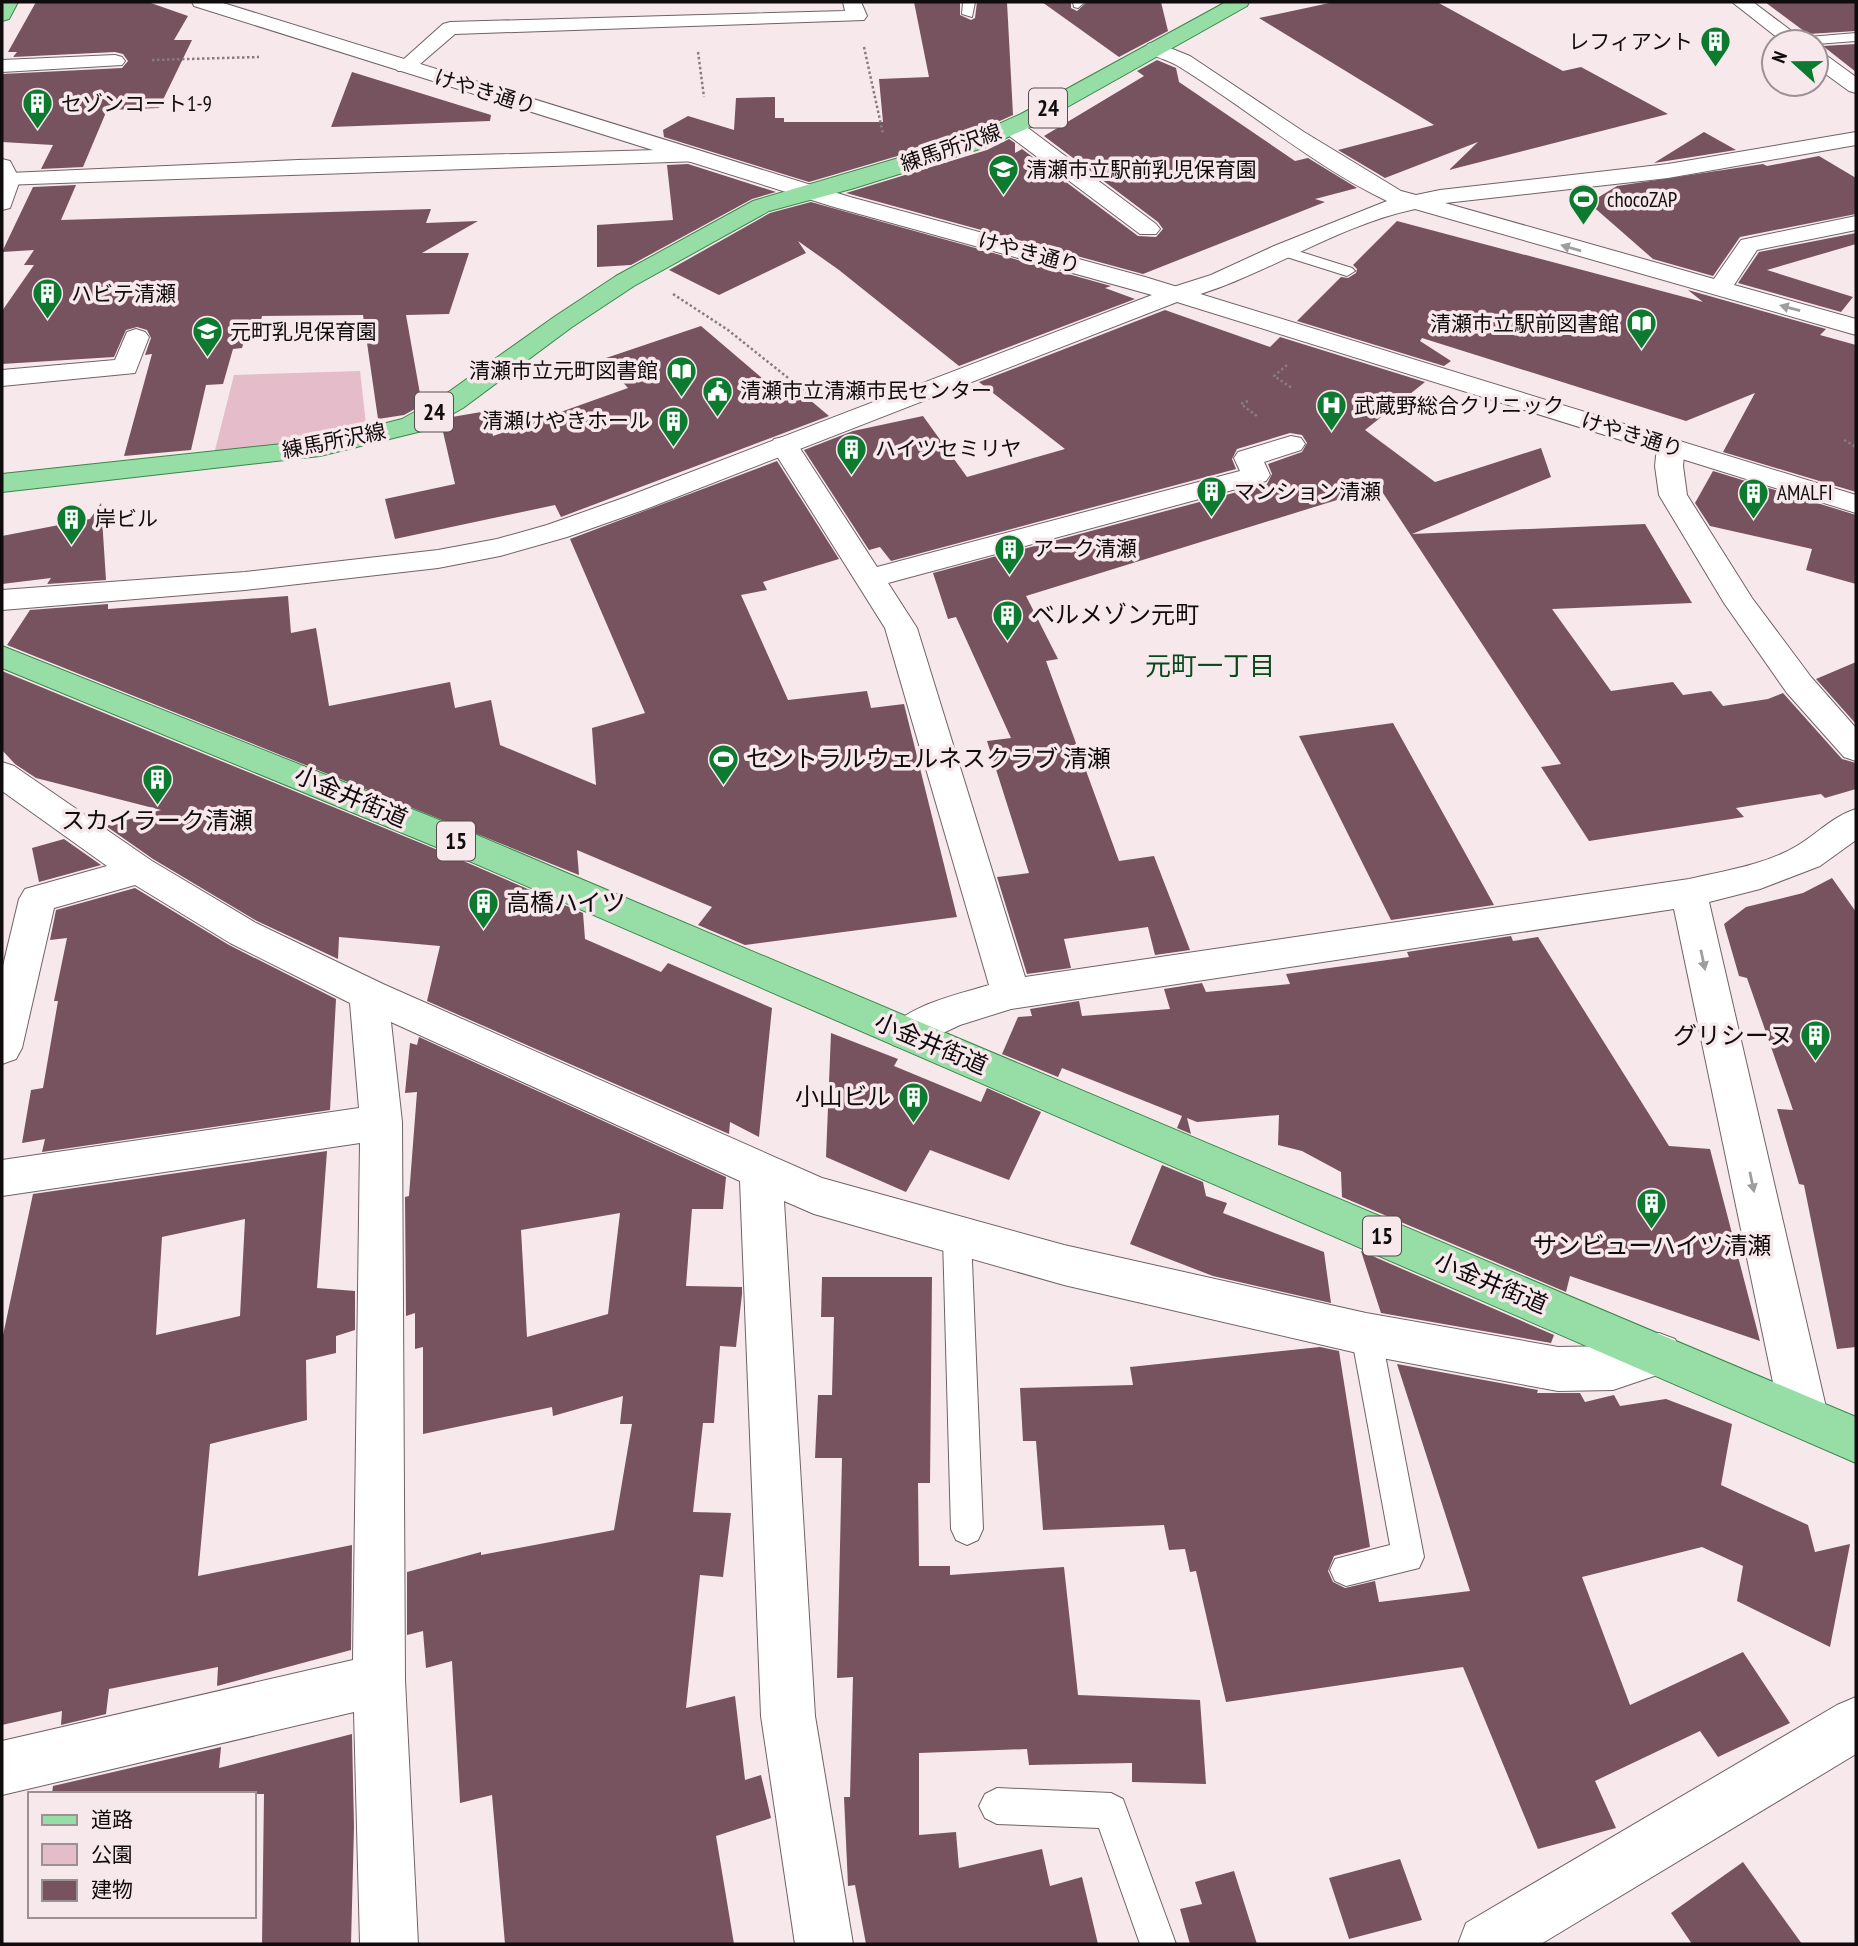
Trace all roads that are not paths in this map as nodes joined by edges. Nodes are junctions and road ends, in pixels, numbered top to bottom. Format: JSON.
{"nodes":[{"id":1,"x":9,"y":2,"type":"edge"},
{"id":2,"x":201,"y":2,"type":"edge"},
{"id":3,"x":1240,"y":2,"type":"edge"},
{"id":4,"x":1741,"y":2,"type":"edge"},
{"id":5,"x":855,"y":9,"type":"edge"},
{"id":6,"x":2,"y":15,"type":"edge"},
{"id":7,"x":1777,"y":28,"type":"edge"},
{"id":8,"x":1856,"y":37,"type":"edge"},
{"id":9,"x":1830,"y":39,"type":"edge"},
{"id":10,"x":1156,"y":48,"type":"junction"},
{"id":11,"x":115,"y":61,"type":"road end"},
{"id":12,"x":2,"y":66,"type":"edge"},
{"id":13,"x":405,"y":68,"type":"junction"},
{"id":14,"x":1830,"y":68,"type":"edge"},
{"id":15,"x":1856,"y":87,"type":"edge"},
{"id":16,"x":1012,"y":127,"type":"junction"},
{"id":17,"x":1856,"y":138,"type":"edge"},
{"id":18,"x":692,"y":156,"type":"junction"},
{"id":19,"x":6,"y":173,"type":"edge"},
{"id":20,"x":813,"y":192,"type":"junction"},
{"id":21,"x":2,"y":203,"type":"edge"},
{"id":22,"x":1411,"y":203,"type":"junction"},
{"id":23,"x":1856,"y":223,"type":"edge"},
{"id":24,"x":1147,"y":229,"type":"dead end"},
{"id":25,"x":1282,"y":251,"type":"junction"},
{"id":26,"x":1347,"y":271,"type":"dead end"},
{"id":27,"x":1719,"y":289,"type":"junction"},
{"id":28,"x":1176,"y":294,"type":"junction"},
{"id":29,"x":1856,"y":327,"type":"edge"},
{"id":30,"x":136,"y":337,"type":"dead end"},
{"id":31,"x":2,"y":378,"type":"edge"},
{"id":32,"x":1291,"y":444,"type":"dead end"},
{"id":33,"x":784,"y":445,"type":"junction"},
{"id":34,"x":1671,"y":447,"type":"junction"},
{"id":35,"x":2,"y":483,"type":"edge"},
{"id":36,"x":1856,"y":504,"type":"edge"},
{"id":37,"x":869,"y":579,"type":"junction"},
{"id":38,"x":2,"y":600,"type":"edge"},
{"id":39,"x":2,"y":656,"type":"edge"},
{"id":40,"x":1856,"y":749,"type":"edge"},
{"id":41,"x":2,"y":775,"type":"edge"},
{"id":42,"x":1856,"y":822,"type":"edge"},
{"id":43,"x":139,"y":870,"type":"junction"},
{"id":44,"x":1689,"y":893,"type":"junction"},
{"id":45,"x":1011,"y":994,"type":"junction"},
{"id":46,"x":369,"y":995,"type":"junction"},
{"id":47,"x":907,"y":1034,"type":"junction"},
{"id":48,"x":2,"y":1048,"type":"edge"},
{"id":49,"x":381,"y":1122,"type":"junction"},
{"id":50,"x":761,"y":1172,"type":"junction"},
{"id":51,"x":2,"y":1178,"type":"edge"},
{"id":52,"x":957,"y":1237,"type":"junction"},
{"id":53,"x":1366,"y":1334,"type":"junction"},
{"id":54,"x":1659,"y":1354,"type":"junction"},
{"id":55,"x":1804,"y":1416,"type":"junction"},
{"id":56,"x":1856,"y":1440,"type":"edge"},
{"id":57,"x":967,"y":1529,"type":"dead end"},
{"id":58,"x":1346,"y":1570,"type":"dead end"},
{"id":59,"x":379,"y":1680,"type":"junction"},
{"id":60,"x":1856,"y":1724,"type":"edge"},
{"id":61,"x":2,"y":1768,"type":"edge"},
{"id":62,"x":997,"y":1806,"type":"dead end"},
{"id":63,"x":388,"y":1944,"type":"edge"},
{"id":64,"x":824,"y":1944,"type":"edge"},
{"id":65,"x":1158,"y":1944,"type":"edge"},
{"id":66,"x":1487,"y":1944,"type":"edge"}],
"edges":[{"from":1,"to":6,"type":"main road"},
{"from":2,"to":13,"type":"street","name":"けやき通り"},
{"from":3,"to":10,"type":"main road","name":"練馬所沢線","number":"24"},
{"from":4,"to":7,"type":"street"},
{"from":5,"to":13,"type":"street"},
{"from":8,"to":9,"type":"lane"},
{"from":10,"to":16,"type":"main road","name":"練馬所沢線","number":"24"},
{"from":10,"to":22,"type":"street"},
{"from":11,"to":12,"type":"street"},
{"from":13,"to":18,"type":"street","name":"けやき通り"},
{"from":14,"to":15,"type":"street"},
{"from":16,"to":20,"type":"main road","name":"練馬所沢線","number":"24"},
{"from":16,"to":24,"type":"street"},
{"from":17,"to":22,"type":"street"},
{"from":18,"to":19,"type":"street"},
{"from":18,"to":20,"type":"street","name":"けやき通り"},
{"from":19,"to":21,"type":"street"},
{"from":20,"to":28,"type":"street","name":"けやき通り"},
{"from":20,"to":35,"type":"main road","name":"練馬所沢線","number":"24"},
{"from":22,"to":25,"type":"street"},
{"from":27,"to":22,"type":"street","one_way":true},
{"from":23,"to":27,"type":"street"},
{"from":25,"to":26,"type":"lane"},
{"from":25,"to":28,"type":"street"},
{"from":29,"to":27,"type":"street","one_way":true},
{"from":28,"to":33,"type":"street"},
{"from":28,"to":34,"type":"street","name":"けやき通り"},
{"from":30,"to":31,"type":"street"},
{"from":32,"to":37,"type":"street"},
{"from":33,"to":37,"type":"street"},
{"from":33,"to":38,"type":"street"},
{"from":34,"to":36,"type":"street","name":"けやき通り"},
{"from":34,"to":40,"type":"street"},
{"from":37,"to":45,"type":"street"},
{"from":39,"to":47,"type":"main road","name":"小金井街道","number":"15"},
{"from":41,"to":43,"type":"street"},
{"from":42,"to":44,"type":"street"},
{"from":43,"to":46,"type":"street"},
{"from":43,"to":48,"type":"street"},
{"from":44,"to":45,"type":"street"},
{"from":44,"to":55,"type":"street","one_way":true},
{"from":45,"to":47,"type":"street"},
{"from":46,"to":49,"type":"street"},
{"from":46,"to":50,"type":"street"},
{"from":47,"to":54,"type":"main road","name":"小金井街道","number":"15"},
{"from":49,"to":51,"type":"street"},
{"from":49,"to":59,"type":"street"},
{"from":50,"to":52,"type":"street"},
{"from":50,"to":64,"type":"street"},
{"from":52,"to":53,"type":"street"},
{"from":52,"to":57,"type":"lane"},
{"from":53,"to":54,"type":"street"},
{"from":53,"to":58,"type":"lane"},
{"from":54,"to":55,"type":"main road","name":"小金井街道","number":"15"},
{"from":55,"to":56,"type":"main road","name":"小金井街道","number":"15"},
{"from":59,"to":61,"type":"street"},
{"from":59,"to":63,"type":"street"},
{"from":60,"to":66,"type":"street"},
{"from":62,"to":65,"type":"lane"}]}
